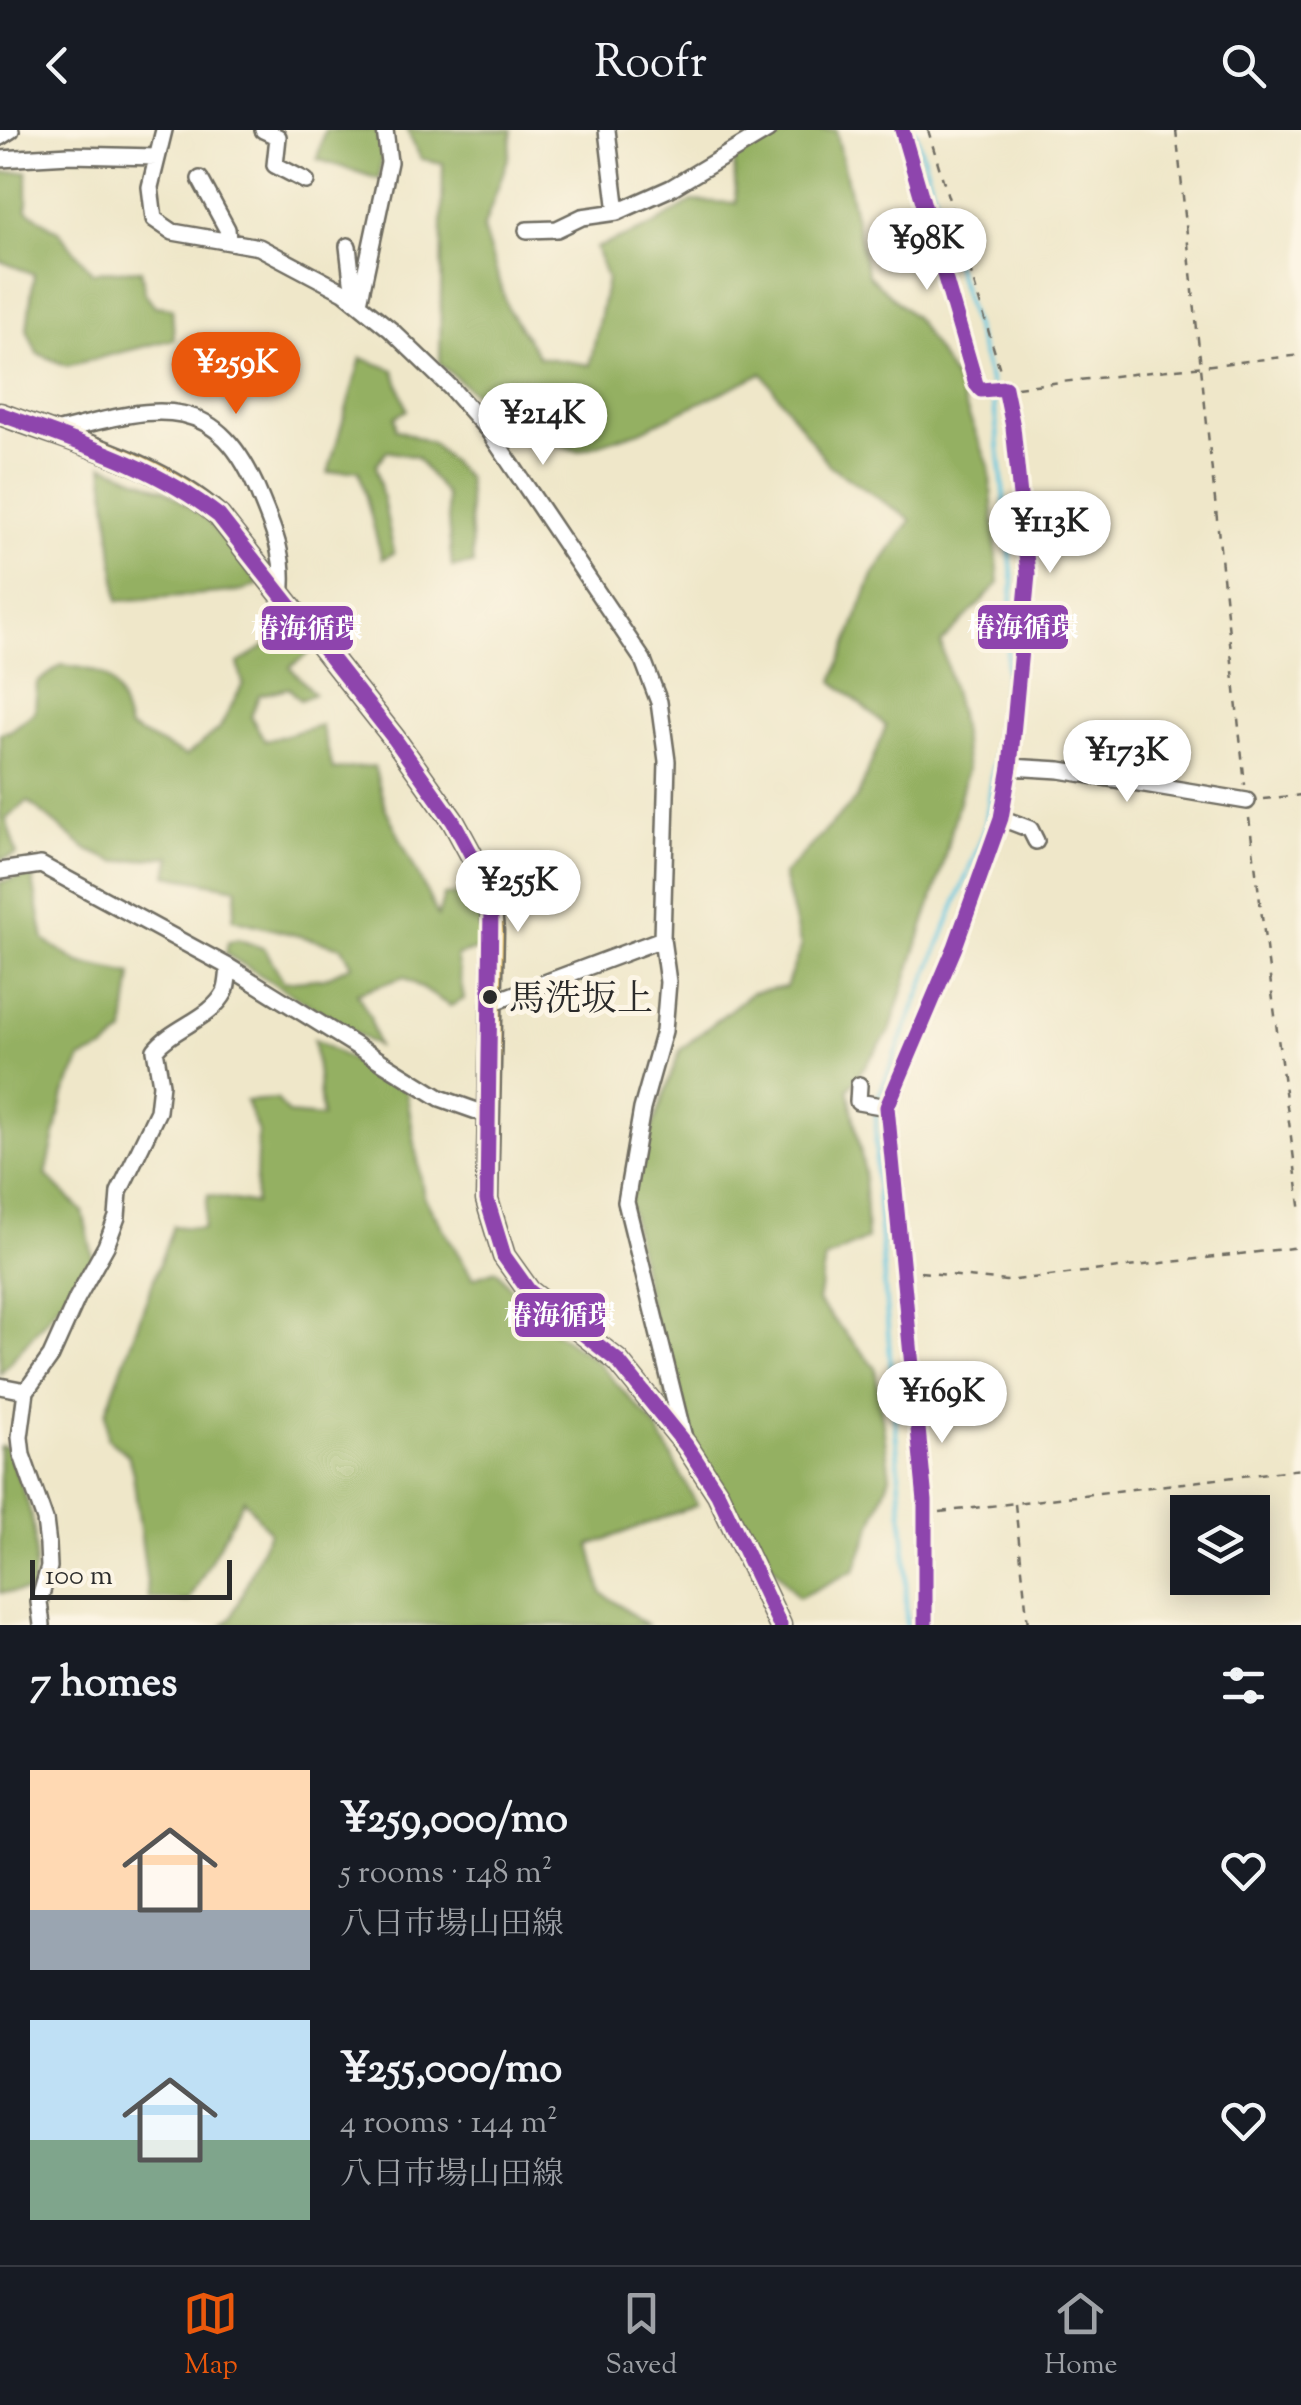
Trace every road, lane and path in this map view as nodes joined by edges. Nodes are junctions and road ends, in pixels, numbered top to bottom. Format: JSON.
{"nodes":[{"id":1,"x":11,"y":130,"type":"edge"},
{"id":2,"x":164,"y":130,"type":"edge"},
{"id":3,"x":263,"y":130,"type":"edge"},
{"id":4,"x":385,"y":130,"type":"edge"},
{"id":5,"x":607,"y":130,"type":"edge"},
{"id":6,"x":768,"y":130,"type":"edge"},
{"id":7,"x":902,"y":130,"type":"edge"},
{"id":8,"x":928,"y":130,"type":"edge"},
{"id":9,"x":1176,"y":130,"type":"edge"},
{"id":10,"x":0,"y":137,"type":"edge"},
{"id":11,"x":157,"y":157,"type":"junction"},
{"id":12,"x":0,"y":159,"type":"edge"},
{"id":13,"x":200,"y":178,"type":"dead end"},
{"id":14,"x":306,"y":181,"type":"dead end"},
{"id":15,"x":616,"y":212,"type":"junction"},
{"id":16,"x":527,"y":230,"type":"dead end"},
{"id":17,"x":228,"y":240,"type":"junction"},
{"id":18,"x":348,"y":246,"type":"dead end"},
{"id":19,"x":360,"y":296,"type":"junction"},
{"id":20,"x":1301,"y":354,"type":"edge"},
{"id":21,"x":1202,"y":366,"type":"junction"},
{"id":22,"x":1005,"y":388,"type":"junction"},
{"id":23,"x":0,"y":414,"type":"edge"},
{"id":24,"x":50,"y":433,"type":"junction"},
{"id":25,"x":281,"y":596,"type":"junction"},
{"id":26,"x":1010,"y":767,"type":"junction"},
{"id":27,"x":1301,"y":795,"type":"edge"},
{"id":28,"x":1246,"y":801,"type":"junction"},
{"id":29,"x":1001,"y":818,"type":"junction"},
{"id":30,"x":1036,"y":841,"type":"dead end"},
{"id":31,"x":0,"y":871,"type":"edge"},
{"id":32,"x":662,"y":939,"type":"junction"},
{"id":33,"x":229,"y":967,"type":"junction"},
{"id":34,"x":494,"y":1002,"type":"junction"},
{"id":35,"x":859,"y":1085,"type":"dead end"},
{"id":36,"x":887,"y":1106,"type":"junction"},
{"id":37,"x":488,"y":1115,"type":"junction"},
{"id":38,"x":1301,"y":1212,"type":"edge"},
{"id":39,"x":1301,"y":1247,"type":"edge"},
{"id":40,"x":902,"y":1270,"type":"junction"},
{"id":41,"x":0,"y":1386,"type":"edge"},
{"id":42,"x":26,"y":1391,"type":"junction"},
{"id":43,"x":686,"y":1446,"type":"junction"},
{"id":44,"x":1301,"y":1469,"type":"edge"},
{"id":45,"x":1015,"y":1503,"type":"junction"},
{"id":46,"x":925,"y":1514,"type":"junction"},
{"id":47,"x":42,"y":1625,"type":"edge"},
{"id":48,"x":780,"y":1625,"type":"edge"},
{"id":49,"x":925,"y":1625,"type":"edge"},
{"id":50,"x":1028,"y":1625,"type":"edge"}],
"edges":[{"from":1,"to":10,"type":"street"},
{"from":2,"to":11,"type":"street"},
{"from":3,"to":14,"type":"street"},
{"from":4,"to":19,"type":"street"},
{"from":5,"to":15,"type":"street"},
{"from":6,"to":15,"type":"street"},
{"from":7,"to":22,"type":"street"},
{"from":8,"to":22,"type":"path"},
{"from":9,"to":21,"type":"path"},
{"from":11,"to":12,"type":"street"},
{"from":11,"to":17,"type":"street"},
{"from":13,"to":17,"type":"street"},
{"from":15,"to":16,"type":"street"},
{"from":17,"to":19,"type":"street"},
{"from":18,"to":19,"type":"street"},
{"from":19,"to":32,"type":"street"},
{"from":20,"to":21,"type":"path"},
{"from":21,"to":22,"type":"path"},
{"from":21,"to":28,"type":"path"},
{"from":22,"to":26,"type":"street"},
{"from":23,"to":24,"type":"main road"},
{"from":24,"to":25,"type":"main road"},
{"from":24,"to":25,"type":"street"},
{"from":25,"to":34,"type":"main road"},
{"from":26,"to":28,"type":"street"},
{"from":26,"to":29,"type":"street"},
{"from":27,"to":28,"type":"path"},
{"from":28,"to":38,"type":"path"},
{"from":29,"to":30,"type":"street"},
{"from":29,"to":36,"type":"street"},
{"from":31,"to":33,"type":"street"},
{"from":32,"to":34,"type":"street"},
{"from":32,"to":43,"type":"street"},
{"from":33,"to":37,"type":"street"},
{"from":33,"to":42,"type":"street"},
{"from":34,"to":37,"type":"main road"},
{"from":35,"to":36,"type":"street"},
{"from":36,"to":40,"type":"street"},
{"from":37,"to":43,"type":"main road"},
{"from":39,"to":40,"type":"path"},
{"from":40,"to":46,"type":"street"},
{"from":41,"to":42,"type":"street"},
{"from":42,"to":47,"type":"street"},
{"from":43,"to":48,"type":"main road"},
{"from":44,"to":45,"type":"path"},
{"from":45,"to":46,"type":"path"},
{"from":45,"to":50,"type":"path"},
{"from":46,"to":49,"type":"street"}]}
